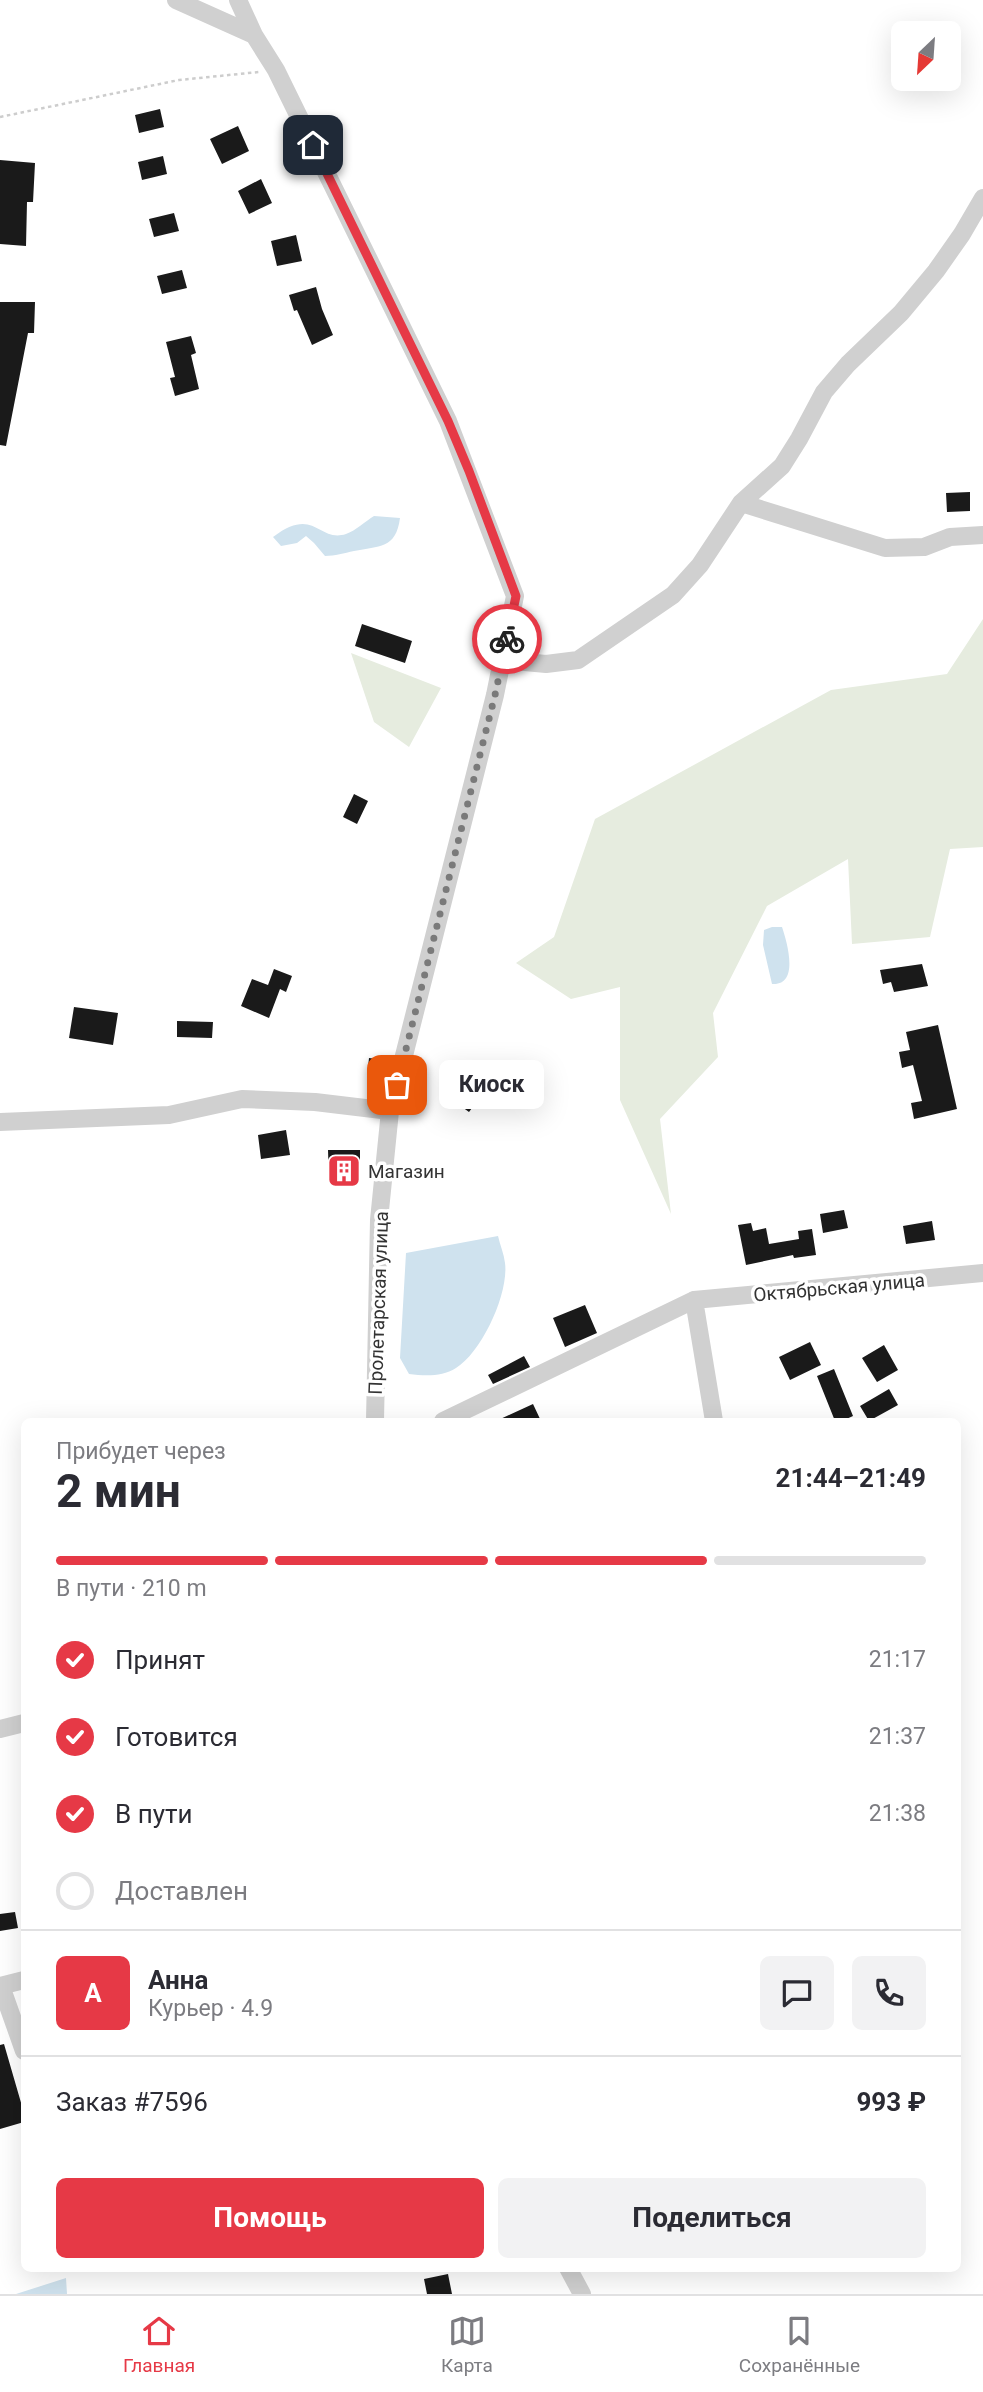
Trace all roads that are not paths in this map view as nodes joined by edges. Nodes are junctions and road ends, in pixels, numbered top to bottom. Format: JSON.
{"nodes":[{"id":1,"x":176,"y":0,"type":"edge"},
{"id":2,"x":238,"y":0,"type":"edge"},
{"id":3,"x":254,"y":36,"type":"junction"},
{"id":4,"x":983,"y":198,"type":"edge"},
{"id":5,"x":741,"y":503,"type":"junction"},
{"id":6,"x":983,"y":535,"type":"edge"},
{"id":7,"x":502,"y":660,"type":"junction"},
{"id":8,"x":390,"y":1111,"type":"junction"},
{"id":9,"x":0,"y":1122,"type":"edge"},
{"id":10,"x":983,"y":1273,"type":"edge"},
{"id":11,"x":694,"y":1300,"type":"junction"},
{"id":12,"x":375,"y":1418,"type":"edge"},
{"id":13,"x":449,"y":1418,"type":"edge"},
{"id":14,"x":714,"y":1418,"type":"edge"},
{"id":15,"x":21,"y":1724,"type":"edge"},
{"id":16,"x":0,"y":1729,"type":"edge"},
{"id":17,"x":21,"y":1981,"type":"edge"},
{"id":18,"x":0,"y":1986,"type":"edge"},
{"id":19,"x":21,"y":2043,"type":"edge"},
{"id":20,"x":570,"y":2272,"type":"edge"},
{"id":21,"x":582,"y":2294,"type":"edge"}],
"edges":[{"from":1,"to":3,"type":"street"},
{"from":2,"to":3,"type":"street","name":"Пролетарская улица"},
{"from":3,"to":7,"type":"street","name":"Пролетарская улица"},
{"from":4,"to":5,"type":"street"},
{"from":5,"to":6,"type":"street"},
{"from":5,"to":7,"type":"street"},
{"from":7,"to":8,"type":"street","name":"Пролетарская улица"},
{"from":8,"to":9,"type":"street"},
{"from":8,"to":12,"type":"street","name":"Пролетарская улица"},
{"from":10,"to":11,"type":"street","name":"Октябрьская улица"},
{"from":11,"to":13,"type":"street","name":"Октябрьская улица"},
{"from":11,"to":14,"type":"street"},
{"from":15,"to":16,"type":"street"},
{"from":17,"to":18,"type":"street"},
{"from":18,"to":19,"type":"street"},
{"from":20,"to":21,"type":"street"}]}
